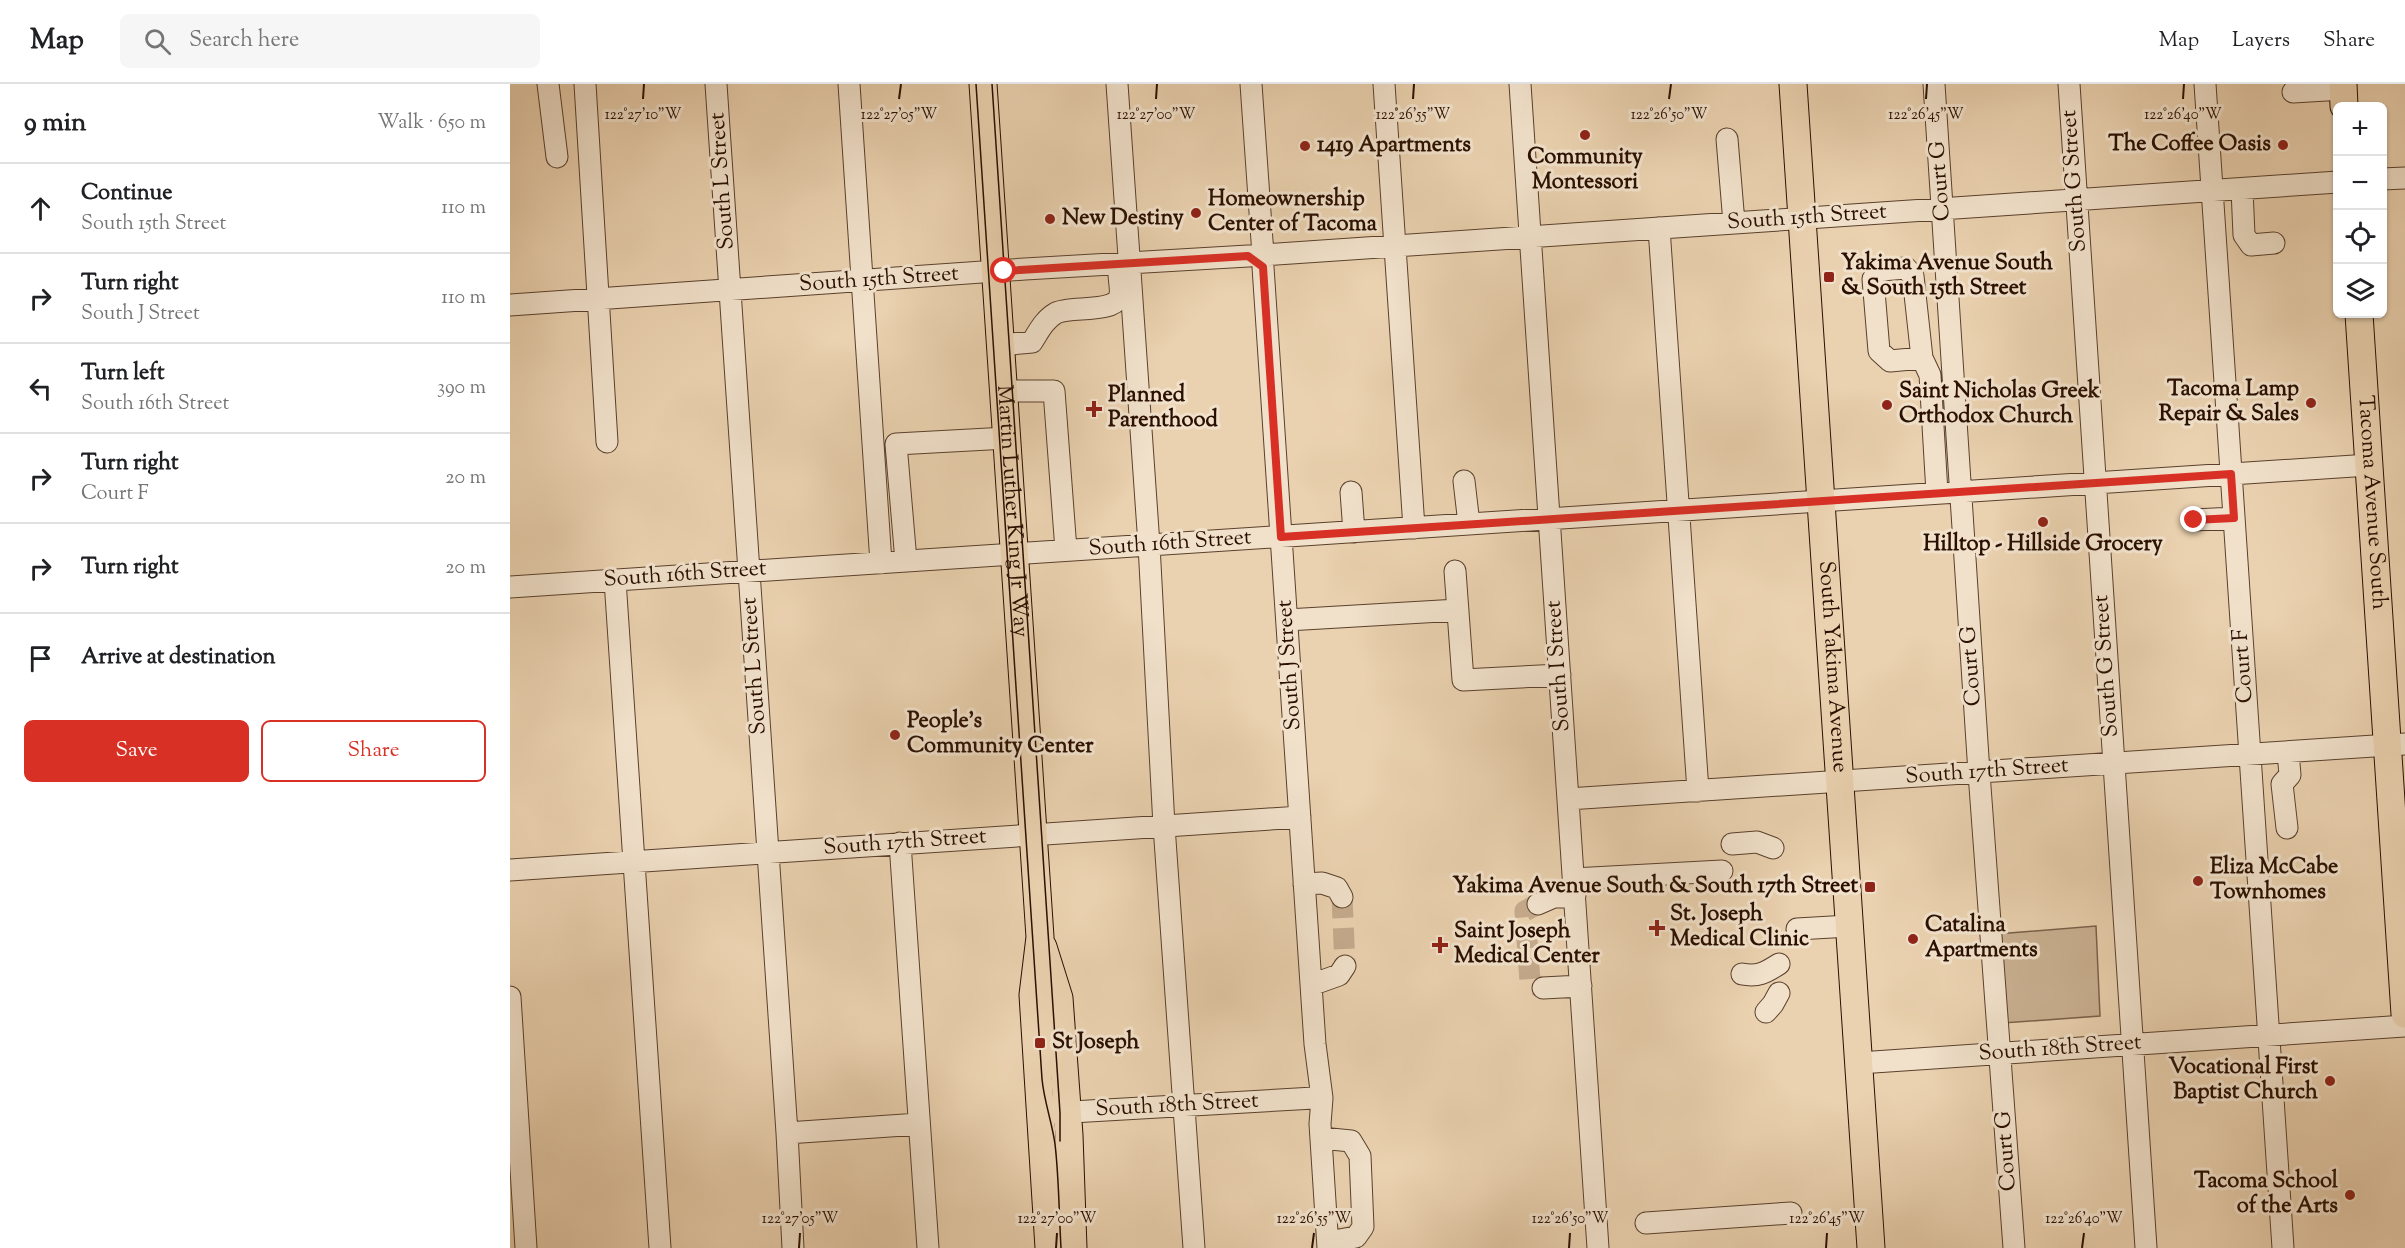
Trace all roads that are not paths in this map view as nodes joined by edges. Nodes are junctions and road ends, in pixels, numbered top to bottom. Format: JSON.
{"nodes":[{"id":1,"x":548,"y":84,"type":"edge"},
{"id":2,"x":585,"y":84,"type":"edge"},
{"id":3,"x":716,"y":84,"type":"edge"},
{"id":4,"x":849,"y":84,"type":"edge"},
{"id":5,"x":983,"y":84,"type":"edge"},
{"id":6,"x":1117,"y":84,"type":"edge"},
{"id":7,"x":1251,"y":84,"type":"edge"},
{"id":8,"x":1384,"y":84,"type":"edge"},
{"id":9,"x":1520,"y":84,"type":"edge"},
{"id":10,"x":1793,"y":84,"type":"edge"},
{"id":11,"x":1935,"y":84,"type":"edge"},
{"id":12,"x":2069,"y":84,"type":"edge"},
{"id":13,"x":2205,"y":84,"type":"edge"},
{"id":14,"x":2294,"y":92,"type":"dead end"},
{"id":15,"x":2344,"y":93,"type":"edge"},
{"id":16,"x":1727,"y":139,"type":"dead end"},
{"id":17,"x":556,"y":157,"type":"dead end"},
{"id":18,"x":2405,"y":178,"type":"edge"},
{"id":19,"x":2387,"y":179,"type":"edge"},
{"id":20,"x":2333,"y":182,"type":"edge"},
{"id":21,"x":2242,"y":189,"type":"junction"},
{"id":22,"x":2212,"y":191,"type":"junction"},
{"id":23,"x":2076,"y":200,"type":"junction"},
{"id":24,"x":1943,"y":209,"type":"junction"},
{"id":25,"x":1801,"y":219,"type":"junction"},
{"id":26,"x":1734,"y":223,"type":"junction"},
{"id":27,"x":1659,"y":228,"type":"junction"},
{"id":28,"x":1530,"y":237,"type":"junction"},
{"id":29,"x":2274,"y":243,"type":"dead end"},
{"id":30,"x":1394,"y":246,"type":"junction"},
{"id":31,"x":1263,"y":258,"type":"junction"},
{"id":32,"x":1123,"y":264,"type":"junction"},
{"id":33,"x":995,"y":272,"type":"junction"},
{"id":34,"x":862,"y":282,"type":"junction"},
{"id":35,"x":731,"y":291,"type":"junction"},
{"id":36,"x":598,"y":300,"type":"junction"},
{"id":37,"x":510,"y":305,"type":"edge"},
{"id":38,"x":2359,"y":318,"type":"edge"},
{"id":39,"x":1001,"y":345,"type":"junction"},
{"id":40,"x":1922,"y":358,"type":"dead end"},
{"id":41,"x":1004,"y":391,"type":"junction"},
{"id":42,"x":1007,"y":438,"type":"junction"},
{"id":43,"x":607,"y":442,"type":"dead end"},
{"id":44,"x":2369,"y":465,"type":"junction"},
{"id":45,"x":2231,"y":474,"type":"junction"},
{"id":46,"x":1464,"y":481,"type":"dead end"},
{"id":47,"x":2095,"y":483,"type":"junction"},
{"id":48,"x":1351,"y":492,"type":"dead end"},
{"id":49,"x":1961,"y":492,"type":"junction"},
{"id":50,"x":1937,"y":493,"type":"junction"},
{"id":51,"x":1822,"y":501,"type":"junction"},
{"id":52,"x":1680,"y":510,"type":"junction"},
{"id":53,"x":2234,"y":518,"type":"junction"},
{"id":54,"x":1549,"y":519,"type":"junction"},
{"id":55,"x":2194,"y":520,"type":"dead end"},
{"id":56,"x":1469,"y":524,"type":"junction"},
{"id":57,"x":1414,"y":528,"type":"junction"},
{"id":58,"x":1354,"y":532,"type":"junction"},
{"id":59,"x":1281,"y":537,"type":"junction"},
{"id":60,"x":1149,"y":545,"type":"junction"},
{"id":61,"x":1066,"y":550,"type":"junction"},
{"id":62,"x":1015,"y":554,"type":"junction"},
{"id":63,"x":906,"y":561,"type":"junction"},
{"id":64,"x":881,"y":563,"type":"junction"},
{"id":65,"x":1455,"y":571,"type":"dead end"},
{"id":66,"x":749,"y":572,"type":"junction"},
{"id":67,"x":615,"y":580,"type":"junction"},
{"id":68,"x":510,"y":587,"type":"edge"},
{"id":69,"x":1458,"y":610,"type":"junction"},
{"id":70,"x":1287,"y":620,"type":"junction"},
{"id":71,"x":1560,"y":675,"type":"junction"},
{"id":72,"x":2396,"y":745,"type":"edge"},
{"id":73,"x":2288,"y":752,"type":"junction"},
{"id":74,"x":2250,"y":754,"type":"junction"},
{"id":75,"x":2114,"y":764,"type":"junction"},
{"id":76,"x":1979,"y":773,"type":"junction"},
{"id":77,"x":1840,"y":782,"type":"junction"},
{"id":78,"x":1698,"y":791,"type":"junction"},
{"id":79,"x":1568,"y":800,"type":"junction"},
{"id":80,"x":1300,"y":817,"type":"junction"},
{"id":81,"x":1164,"y":826,"type":"junction"},
{"id":82,"x":2287,"y":828,"type":"dead end"},
{"id":83,"x":1033,"y":835,"type":"junction"},
{"id":84,"x":900,"y":843,"type":"junction"},
{"id":85,"x":1732,"y":844,"type":"dead end"},
{"id":86,"x":1773,"y":848,"type":"dead end"},
{"id":87,"x":767,"y":852,"type":"junction"},
{"id":88,"x":634,"y":861,"type":"junction"},
{"id":89,"x":510,"y":870,"type":"edge"},
{"id":90,"x":1722,"y":871,"type":"dead end"},
{"id":91,"x":1304,"y":884,"type":"junction"},
{"id":92,"x":1574,"y":887,"type":"junction"},
{"id":93,"x":1342,"y":897,"type":"dead end"},
{"id":94,"x":1538,"y":904,"type":"tunnel mouth"},
{"id":95,"x":1850,"y":926,"type":"junction"},
{"id":96,"x":1797,"y":929,"type":"dead end"},
{"id":97,"x":1040,"y":937,"type":"junction"},
{"id":98,"x":1779,"y":964,"type":"dead end"},
{"id":99,"x":1346,"y":966,"type":"dead end"},
{"id":100,"x":1742,"y":974,"type":"dead end"},
{"id":101,"x":1311,"y":985,"type":"junction"},
{"id":102,"x":1581,"y":986,"type":"junction"},
{"id":103,"x":1543,"y":988,"type":"dead end"},
{"id":104,"x":1779,"y":993,"type":"dead end"},
{"id":105,"x":510,"y":997,"type":"edge"},
{"id":106,"x":1766,"y":1012,"type":"dead end"},
{"id":107,"x":2405,"y":1014,"type":"edge"},
{"id":108,"x":2405,"y":1026,"type":"edge"},
{"id":109,"x":2269,"y":1036,"type":"junction"},
{"id":110,"x":2132,"y":1044,"type":"junction"},
{"id":111,"x":2000,"y":1053,"type":"junction"},
{"id":112,"x":1316,"y":1063,"type":"junction"},
{"id":113,"x":1858,"y":1063,"type":"junction"},
{"id":114,"x":1314,"y":1098,"type":"junction"},
{"id":115,"x":1184,"y":1106,"type":"junction"},
{"id":116,"x":1067,"y":1112,"type":"junction"},
{"id":117,"x":1041,"y":1114,"type":"junction"},
{"id":118,"x":919,"y":1124,"type":"junction"},
{"id":119,"x":1321,"y":1131,"type":"junction"},
{"id":120,"x":787,"y":1133,"type":"junction"},
{"id":121,"x":1791,"y":1213,"type":"dead end"},
{"id":122,"x":1646,"y":1223,"type":"dead end"},
{"id":123,"x":1328,"y":1245,"type":"edge"},
{"id":124,"x":526,"y":1248,"type":"edge"},
{"id":125,"x":660,"y":1248,"type":"edge"},
{"id":126,"x":793,"y":1248,"type":"edge"},
{"id":127,"x":928,"y":1248,"type":"edge"},
{"id":128,"x":1049,"y":1248,"type":"edge"},
{"id":129,"x":1073,"y":1248,"type":"edge"},
{"id":130,"x":1194,"y":1248,"type":"edge"},
{"id":131,"x":1598,"y":1248,"type":"edge"},
{"id":132,"x":1871,"y":1248,"type":"edge"},
{"id":133,"x":2014,"y":1248,"type":"edge"},
{"id":134,"x":2146,"y":1248,"type":"edge"},
{"id":135,"x":2283,"y":1248,"type":"edge"}],
"edges":[{"from":1,"to":17,"type":"street"},
{"from":2,"to":36,"type":"street"},
{"from":3,"to":35,"type":"street","name":"South L Street"},
{"from":4,"to":34,"type":"street"},
{"from":5,"to":33,"type":"main road","name":"Martin Luther King Jr Way"},
{"from":6,"to":32,"type":"street"},
{"from":7,"to":31,"type":"street","name":"South J Street"},
{"from":8,"to":30,"type":"street"},
{"from":9,"to":28,"type":"street","name":"South I Street"},
{"from":10,"to":25,"type":"main road","name":"South Yakima Avenue"},
{"from":11,"to":24,"type":"street","name":"Court G"},
{"from":12,"to":23,"type":"street","name":"South G Street"},
{"from":13,"to":22,"type":"street","name":"Court F"},
{"from":14,"to":15,"type":"street"},
{"from":16,"to":26,"type":"street"},
{"from":18,"to":19,"type":"street"},
{"from":20,"to":21,"type":"street","name":"South 15th Street"},
{"from":21,"to":22,"type":"street","name":"South 15th Street"},
{"from":21,"to":29,"type":"street"},
{"from":22,"to":23,"type":"street","name":"South 15th Street"},
{"from":22,"to":45,"type":"street","name":"Court F"},
{"from":23,"to":24,"type":"street","name":"South 15th Street"},
{"from":23,"to":47,"type":"street","name":"South G Street"},
{"from":24,"to":25,"type":"street","name":"South 15th Street"},
{"from":24,"to":49,"type":"street","name":"Court G"},
{"from":25,"to":26,"type":"street","name":"South 15th Street"},
{"from":25,"to":51,"type":"main road","name":"South Yakima Avenue"},
{"from":26,"to":27,"type":"street","name":"South 15th Street"},
{"from":27,"to":28,"type":"street","name":"South 15th Street"},
{"from":27,"to":52,"type":"street"},
{"from":28,"to":30,"type":"street","name":"South 15th Street"},
{"from":28,"to":54,"type":"street","name":"South I Street"},
{"from":30,"to":31,"type":"street","name":"South 15th Street"},
{"from":30,"to":57,"type":"street"},
{"from":31,"to":32,"type":"street","name":"South 15th Street"},
{"from":31,"to":59,"type":"street","name":"South J Street"},
{"from":32,"to":33,"type":"street","name":"South 15th Street"},
{"from":32,"to":39,"type":"street"},
{"from":32,"to":60,"type":"street"},
{"from":33,"to":34,"type":"street","name":"South 15th Street"},
{"from":33,"to":39,"type":"main road","name":"Martin Luther King Jr Way"},
{"from":34,"to":35,"type":"street","name":"South 15th Street"},
{"from":34,"to":64,"type":"street"},
{"from":35,"to":36,"type":"street","name":"South 15th Street"},
{"from":35,"to":66,"type":"street","name":"South L Street"},
{"from":36,"to":37,"type":"street","name":"South 15th Street"},
{"from":36,"to":43,"type":"street"},
{"from":38,"to":44,"type":"main road","name":"Tacoma Avenue South"},
{"from":39,"to":41,"type":"main road","name":"Martin Luther King Jr Way"},
{"from":40,"to":50,"type":"street"},
{"from":41,"to":42,"type":"main road","name":"Martin Luther King Jr Way"},
{"from":41,"to":61,"type":"street"},
{"from":42,"to":62,"type":"main road","name":"Martin Luther King Jr Way"},
{"from":42,"to":63,"type":"street"},
{"from":44,"to":45,"type":"street","name":"South 16th Street"},
{"from":44,"to":72,"type":"main road","name":"Tacoma Avenue South"},
{"from":45,"to":47,"type":"street","name":"South 16th Street"},
{"from":45,"to":53,"type":"street","name":"Court F"},
{"from":46,"to":56,"type":"street"},
{"from":47,"to":49,"type":"street","name":"South 16th Street"},
{"from":47,"to":75,"type":"street","name":"South G Street"},
{"from":48,"to":58,"type":"street"},
{"from":49,"to":50,"type":"street","name":"South 16th Street"},
{"from":49,"to":76,"type":"street","name":"Court G"},
{"from":50,"to":51,"type":"street","name":"South 16th Street"},
{"from":51,"to":52,"type":"street","name":"South 16th Street"},
{"from":51,"to":77,"type":"main road","name":"South Yakima Avenue"},
{"from":52,"to":54,"type":"street","name":"South 16th Street"},
{"from":52,"to":78,"type":"street"},
{"from":53,"to":55,"type":"street"},
{"from":53,"to":74,"type":"street","name":"Court F"},
{"from":54,"to":56,"type":"street","name":"South 16th Street"},
{"from":54,"to":71,"type":"street","name":"South I Street"},
{"from":56,"to":57,"type":"street","name":"South 16th Street"},
{"from":57,"to":58,"type":"street","name":"South 16th Street"},
{"from":58,"to":59,"type":"street","name":"South 16th Street"},
{"from":59,"to":60,"type":"street","name":"South 16th Street"},
{"from":59,"to":70,"type":"street","name":"South J Street"},
{"from":60,"to":61,"type":"street","name":"South 16th Street"},
{"from":60,"to":81,"type":"street"},
{"from":61,"to":62,"type":"street","name":"South 16th Street"},
{"from":62,"to":63,"type":"street","name":"South 16th Street"},
{"from":62,"to":83,"type":"main road","name":"Martin Luther King Jr Way"},
{"from":63,"to":64,"type":"street","name":"South 16th Street"},
{"from":64,"to":66,"type":"street","name":"South 16th Street"},
{"from":65,"to":69,"type":"street"},
{"from":66,"to":67,"type":"street","name":"South 16th Street"},
{"from":66,"to":87,"type":"street","name":"South L Street"},
{"from":67,"to":68,"type":"street","name":"South 16th Street"},
{"from":67,"to":88,"type":"street"},
{"from":69,"to":70,"type":"street"},
{"from":69,"to":71,"type":"street"},
{"from":70,"to":80,"type":"street","name":"South J Street"},
{"from":71,"to":79,"type":"street","name":"South I Street"},
{"from":72,"to":73,"type":"street","name":"South 17th Street"},
{"from":72,"to":107,"type":"main road","name":"Tacoma Avenue South"},
{"from":73,"to":74,"type":"street","name":"South 17th Street"},
{"from":73,"to":82,"type":"street"},
{"from":74,"to":75,"type":"street","name":"South 17th Street"},
{"from":74,"to":109,"type":"street","name":"Court F"},
{"from":75,"to":76,"type":"street","name":"South 17th Street"},
{"from":75,"to":110,"type":"street","name":"South G Street"},
{"from":76,"to":77,"type":"street","name":"South 17th Street"},
{"from":76,"to":111,"type":"street","name":"Court G"},
{"from":77,"to":78,"type":"street","name":"South 17th Street"},
{"from":77,"to":95,"type":"main road","name":"South Yakima Avenue"},
{"from":78,"to":79,"type":"street","name":"South 17th Street"},
{"from":79,"to":92,"type":"street","name":"South I Street"},
{"from":80,"to":81,"type":"street","name":"South 17th Street"},
{"from":80,"to":91,"type":"street","name":"South J Street"},
{"from":81,"to":83,"type":"street","name":"South 17th Street"},
{"from":81,"to":115,"type":"street"},
{"from":83,"to":84,"type":"street","name":"South 17th Street"},
{"from":83,"to":97,"type":"main road","name":"Martin Luther King Jr Way"},
{"from":84,"to":87,"type":"street","name":"South 17th Street"},
{"from":84,"to":118,"type":"street"},
{"from":85,"to":86,"type":"street"},
{"from":87,"to":88,"type":"street","name":"South 17th Street"},
{"from":87,"to":120,"type":"street","name":"South L Street"},
{"from":88,"to":89,"type":"street","name":"South 17th Street"},
{"from":88,"to":125,"type":"street"},
{"from":90,"to":92,"type":"street"},
{"from":91,"to":93,"type":"street"},
{"from":91,"to":101,"type":"street","name":"South J Street"},
{"from":92,"to":94,"type":"street"},
{"from":92,"to":102,"type":"street","name":"South I Street"},
{"from":95,"to":96,"type":"street"},
{"from":95,"to":113,"type":"main road","name":"South Yakima Avenue"},
{"from":97,"to":116,"type":"main road","name":"Martin Luther King Jr Way"},
{"from":97,"to":117,"type":"main road","name":"Martin Luther King Jr Way"},
{"from":98,"to":100,"type":"street"},
{"from":99,"to":101,"type":"street"},
{"from":101,"to":112,"type":"street","name":"South J Street"},
{"from":102,"to":103,"type":"street"},
{"from":102,"to":131,"type":"street","name":"South I Street"},
{"from":104,"to":106,"type":"street"},
{"from":105,"to":124,"type":"street"},
{"from":108,"to":109,"type":"street","name":"South 18th Street"},
{"from":109,"to":110,"type":"street","name":"South 18th Street"},
{"from":109,"to":135,"type":"street","name":"Court F"},
{"from":110,"to":111,"type":"street","name":"South 18th Street"},
{"from":110,"to":134,"type":"street","name":"South G Street"},
{"from":111,"to":113,"type":"street","name":"South 18th Street"},
{"from":111,"to":133,"type":"street","name":"Court G"},
{"from":112,"to":114,"type":"street"},
{"from":112,"to":119,"type":"street"},
{"from":113,"to":132,"type":"main road","name":"South Yakima Avenue"},
{"from":114,"to":115,"type":"street","name":"South 18th Street"},
{"from":114,"to":119,"type":"street"},
{"from":115,"to":116,"type":"street","name":"South 18th Street"},
{"from":115,"to":130,"type":"street"},
{"from":116,"to":117,"type":"street","name":"South 18th Street"},
{"from":116,"to":129,"type":"main road","name":"Martin Luther King Jr Way"},
{"from":117,"to":128,"type":"main road","name":"Martin Luther King Jr Way"},
{"from":118,"to":120,"type":"street"},
{"from":118,"to":127,"type":"street"},
{"from":119,"to":123,"type":"street"},
{"from":119,"to":123,"type":"street"},
{"from":120,"to":126,"type":"street","name":"South L Street"},
{"from":121,"to":122,"type":"street"}]}
